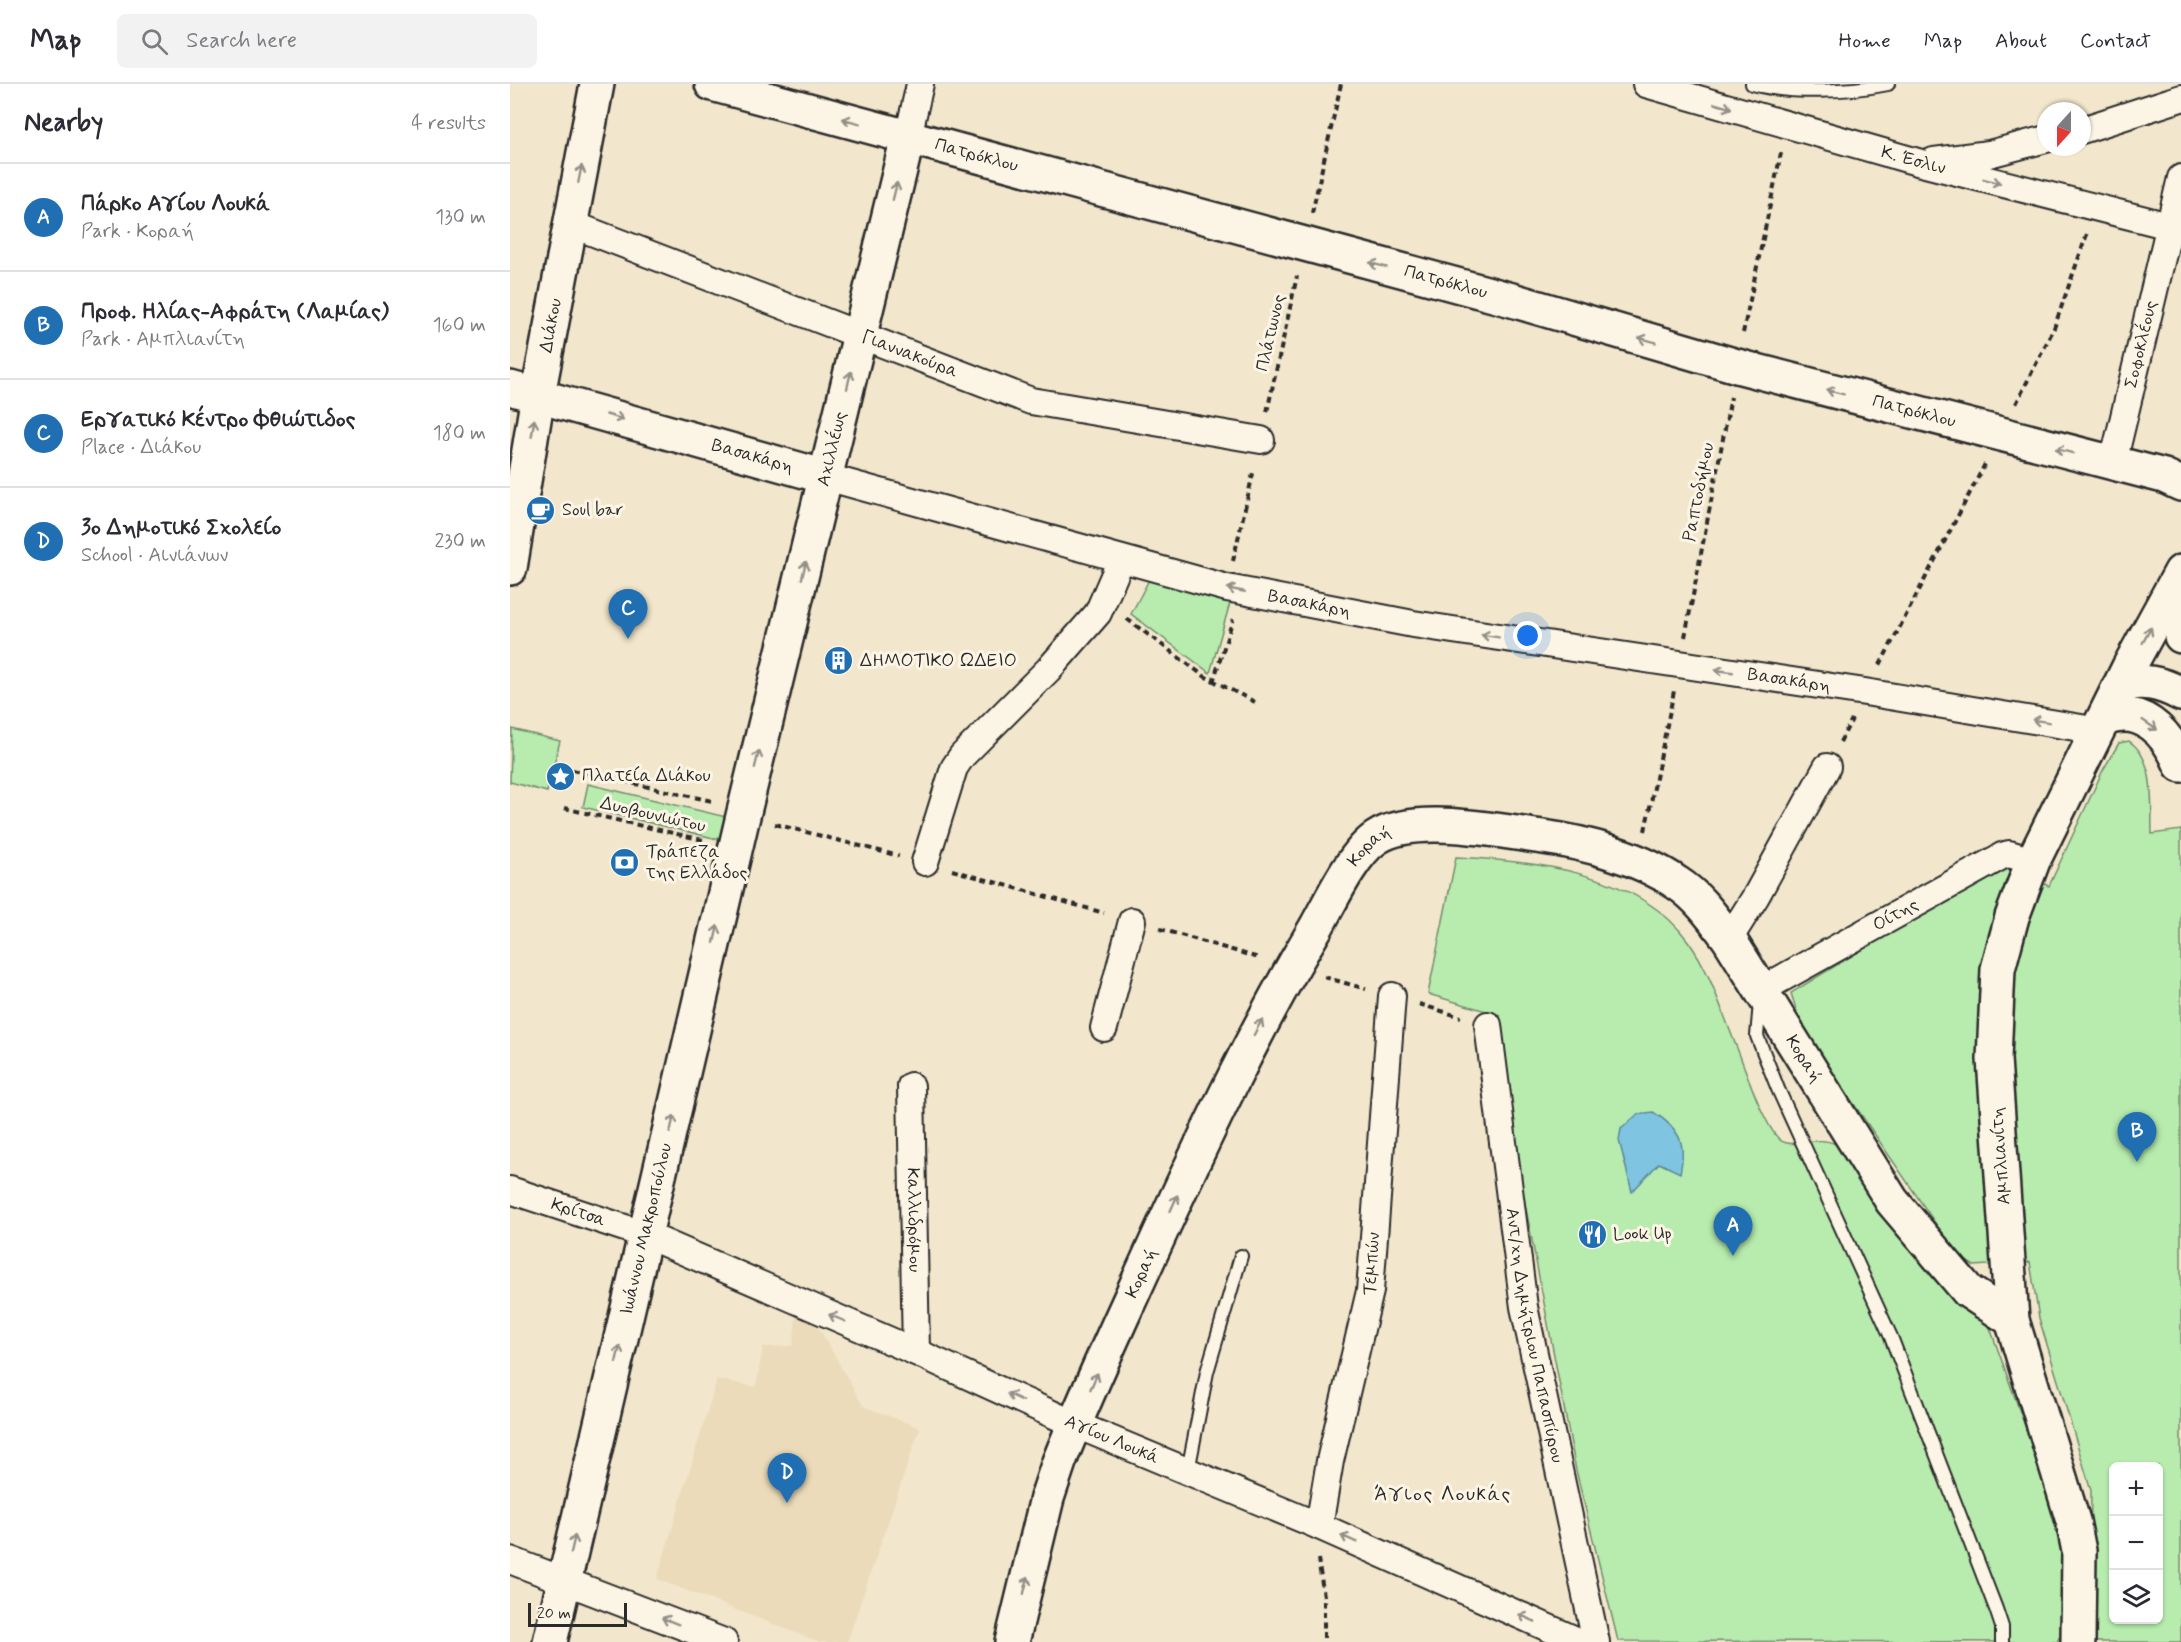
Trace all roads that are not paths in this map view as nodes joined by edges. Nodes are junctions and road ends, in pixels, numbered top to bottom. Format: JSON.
{"nodes":[{"id":1,"x":597,"y":84,"type":"edge"},
{"id":2,"x":712,"y":84,"type":"edge"},
{"id":3,"x":920,"y":84,"type":"edge"},
{"id":4,"x":1647,"y":84,"type":"edge"},
{"id":5,"x":1752,"y":84,"type":"edge"},
{"id":6,"x":1888,"y":84,"type":"edge"},
{"id":7,"x":2181,"y":98,"type":"edge"},
{"id":8,"x":2091,"y":127,"type":"edge"},
{"id":9,"x":908,"y":137,"type":"junction"},
{"id":10,"x":2037,"y":141,"type":"edge"},
{"id":11,"x":1922,"y":163,"type":"junction"},
{"id":12,"x":2181,"y":178,"type":"edge"},
{"id":13,"x":571,"y":224,"type":"junction"},
{"id":14,"x":2175,"y":228,"type":"edge"},
{"id":15,"x":859,"y":336,"type":"junction"},
{"id":16,"x":524,"y":392,"type":"edge"},
{"id":17,"x":1260,"y":440,"type":"road end"},
{"id":18,"x":2113,"y":463,"type":"junction"},
{"id":19,"x":826,"y":477,"type":"junction"},
{"id":20,"x":2181,"y":484,"type":"edge"},
{"id":21,"x":1121,"y":560,"type":"junction"},
{"id":22,"x":510,"y":568,"type":"edge"},
{"id":23,"x":2177,"y":580,"type":"edge"},
{"id":24,"x":2181,"y":636,"type":"edge"},
{"id":25,"x":2119,"y":687,"type":"junction"},
{"id":26,"x":2181,"y":694,"type":"edge"},
{"id":27,"x":2101,"y":726,"type":"junction"},
{"id":28,"x":2181,"y":765,"type":"edge"},
{"id":29,"x":1827,"y":767,"type":"road end"},
{"id":30,"x":744,"y":812,"type":"joint"},
{"id":31,"x":2032,"y":861,"type":"junction"},
{"id":32,"x":925,"y":862,"type":"dead end"},
{"id":33,"x":1132,"y":921,"type":"dead end"},
{"id":34,"x":1729,"y":939,"type":"junction"},
{"id":35,"x":1761,"y":990,"type":"junction"},
{"id":36,"x":1392,"y":996,"type":"dead end"},
{"id":37,"x":1488,"y":1025,"type":"dead end"},
{"id":38,"x":1104,"y":1028,"type":"dead end"},
{"id":39,"x":911,"y":1086,"type":"dead end"},
{"id":40,"x":510,"y":1190,"type":"edge"},
{"id":41,"x":646,"y":1235,"type":"junction"},
{"id":42,"x":1241,"y":1256,"type":"dead end"},
{"id":43,"x":2012,"y":1320,"type":"junction"},
{"id":44,"x":916,"y":1352,"type":"junction"},
{"id":45,"x":1074,"y":1424,"type":"junction"},
{"id":46,"x":1188,"y":1471,"type":"junction"},
{"id":47,"x":1319,"y":1526,"type":"junction"},
{"id":48,"x":510,"y":1560,"type":"edge"},
{"id":49,"x":565,"y":1579,"type":"junction"},
{"id":50,"x":550,"y":1642,"type":"edge"},
{"id":51,"x":724,"y":1642,"type":"edge"},
{"id":52,"x":1012,"y":1642,"type":"edge"},
{"id":53,"x":1581,"y":1642,"type":"edge"},
{"id":54,"x":1596,"y":1642,"type":"edge"},
{"id":55,"x":2002,"y":1642,"type":"edge"},
{"id":56,"x":2078,"y":1642,"type":"edge"}],
"edges":[{"from":13,"to":1,"type":"street","name":"Διάκου","one_way":true},
{"from":9,"to":2,"type":"street","name":"Πατρόκλου","one_way":true},
{"from":3,"to":9,"type":"street","name":"Αχιλλέως"},
{"from":4,"to":11,"type":"street","name":"K. Έσλιν","one_way":true},
{"from":5,"to":6,"type":"lane"},
{"from":7,"to":8,"type":"street"},
{"from":15,"to":9,"type":"street","name":"Αχιλλέως","one_way":true},
{"from":18,"to":9,"type":"street","name":"Πατρόκλου","one_way":true},
{"from":10,"to":11,"type":"street"},
{"from":11,"to":14,"type":"street","name":"K. Έσλιν","one_way":true},
{"from":12,"to":14,"type":"street","name":"Σοφοκλέους"},
{"from":13,"to":15,"type":"street","name":"Γιαννακούρα"},
{"from":13,"to":16,"type":"street","name":"Διάκου"},
{"from":14,"to":18,"type":"street","name":"Σοφοκλέους"},
{"from":15,"to":17,"type":"street","name":"Γιαννακούρα"},
{"from":19,"to":15,"type":"street","name":"Αχιλλέως","one_way":true},
{"from":16,"to":19,"type":"street","name":"Βασακάρη","one_way":true},
{"from":22,"to":16,"type":"street","name":"Διάκου","one_way":true},
{"from":18,"to":20,"type":"street","name":"Πατρόκλου"},
{"from":19,"to":21,"type":"street","name":"Βασακάρη"},
{"from":30,"to":19,"type":"street","name":"Αχιλλέως","one_way":true},
{"from":27,"to":21,"type":"street","name":"Βασακάρη","one_way":true},
{"from":21,"to":32,"type":"street"},
{"from":23,"to":24,"type":"street"},
{"from":25,"to":23,"type":"street","one_way":true},
{"from":25,"to":26,"type":"street"},
{"from":25,"to":27,"type":"street","name":"Αμπλιανίτη"},
{"from":27,"to":28,"type":"street","one_way":true},
{"from":27,"to":31,"type":"street","name":"Αμπλιανίτη"},
{"from":29,"to":34,"type":"street"},
{"from":41,"to":30,"type":"street","name":"Ιωάννου Μακροπούλου","one_way":true},
{"from":31,"to":35,"type":"street","name":"Οίτης"},
{"from":31,"to":43,"type":"street","name":"Αμπλιανίτη"},
{"from":33,"to":38,"type":"street"},
{"from":34,"to":35,"type":"street","name":"Κοραή"},
{"from":45,"to":34,"type":"street","name":"Κοραή","one_way":true},
{"from":35,"to":43,"type":"street","name":"Κοραή"},
{"from":35,"to":55,"type":"lane"},
{"from":36,"to":47,"type":"street","name":"Τεμπών"},
{"from":37,"to":54,"type":"street","name":"Αντ/χη Δημήτριου Παπασπύρου"},
{"from":39,"to":44,"type":"street","name":"Καλλιδρόμου"},
{"from":40,"to":41,"type":"street","name":"Κρίτσα"},
{"from":44,"to":41,"type":"street","name":"Αγίου Λουκά","one_way":true},
{"from":49,"to":41,"type":"street","name":"Ιωάννου Μακροπούλου","one_way":true},
{"from":42,"to":46,"type":"lane"},
{"from":43,"to":56,"type":"street","name":"Αμπλιανίτη"},
{"from":45,"to":44,"type":"street","name":"Αγίου Λουκά","one_way":true},
{"from":45,"to":46,"type":"street","name":"Αγίου Λουκά"},
{"from":52,"to":45,"type":"street","name":"Κοραή","one_way":true},
{"from":46,"to":47,"type":"street","name":"Αγίου Λουκά"},
{"from":53,"to":47,"type":"street","name":"Αγίου Λουκά","one_way":true},
{"from":48,"to":49,"type":"street"},
{"from":49,"to":50,"type":"street","name":"Ιωάννου Μακροπούλου"},
{"from":51,"to":49,"type":"street","one_way":true}]}
